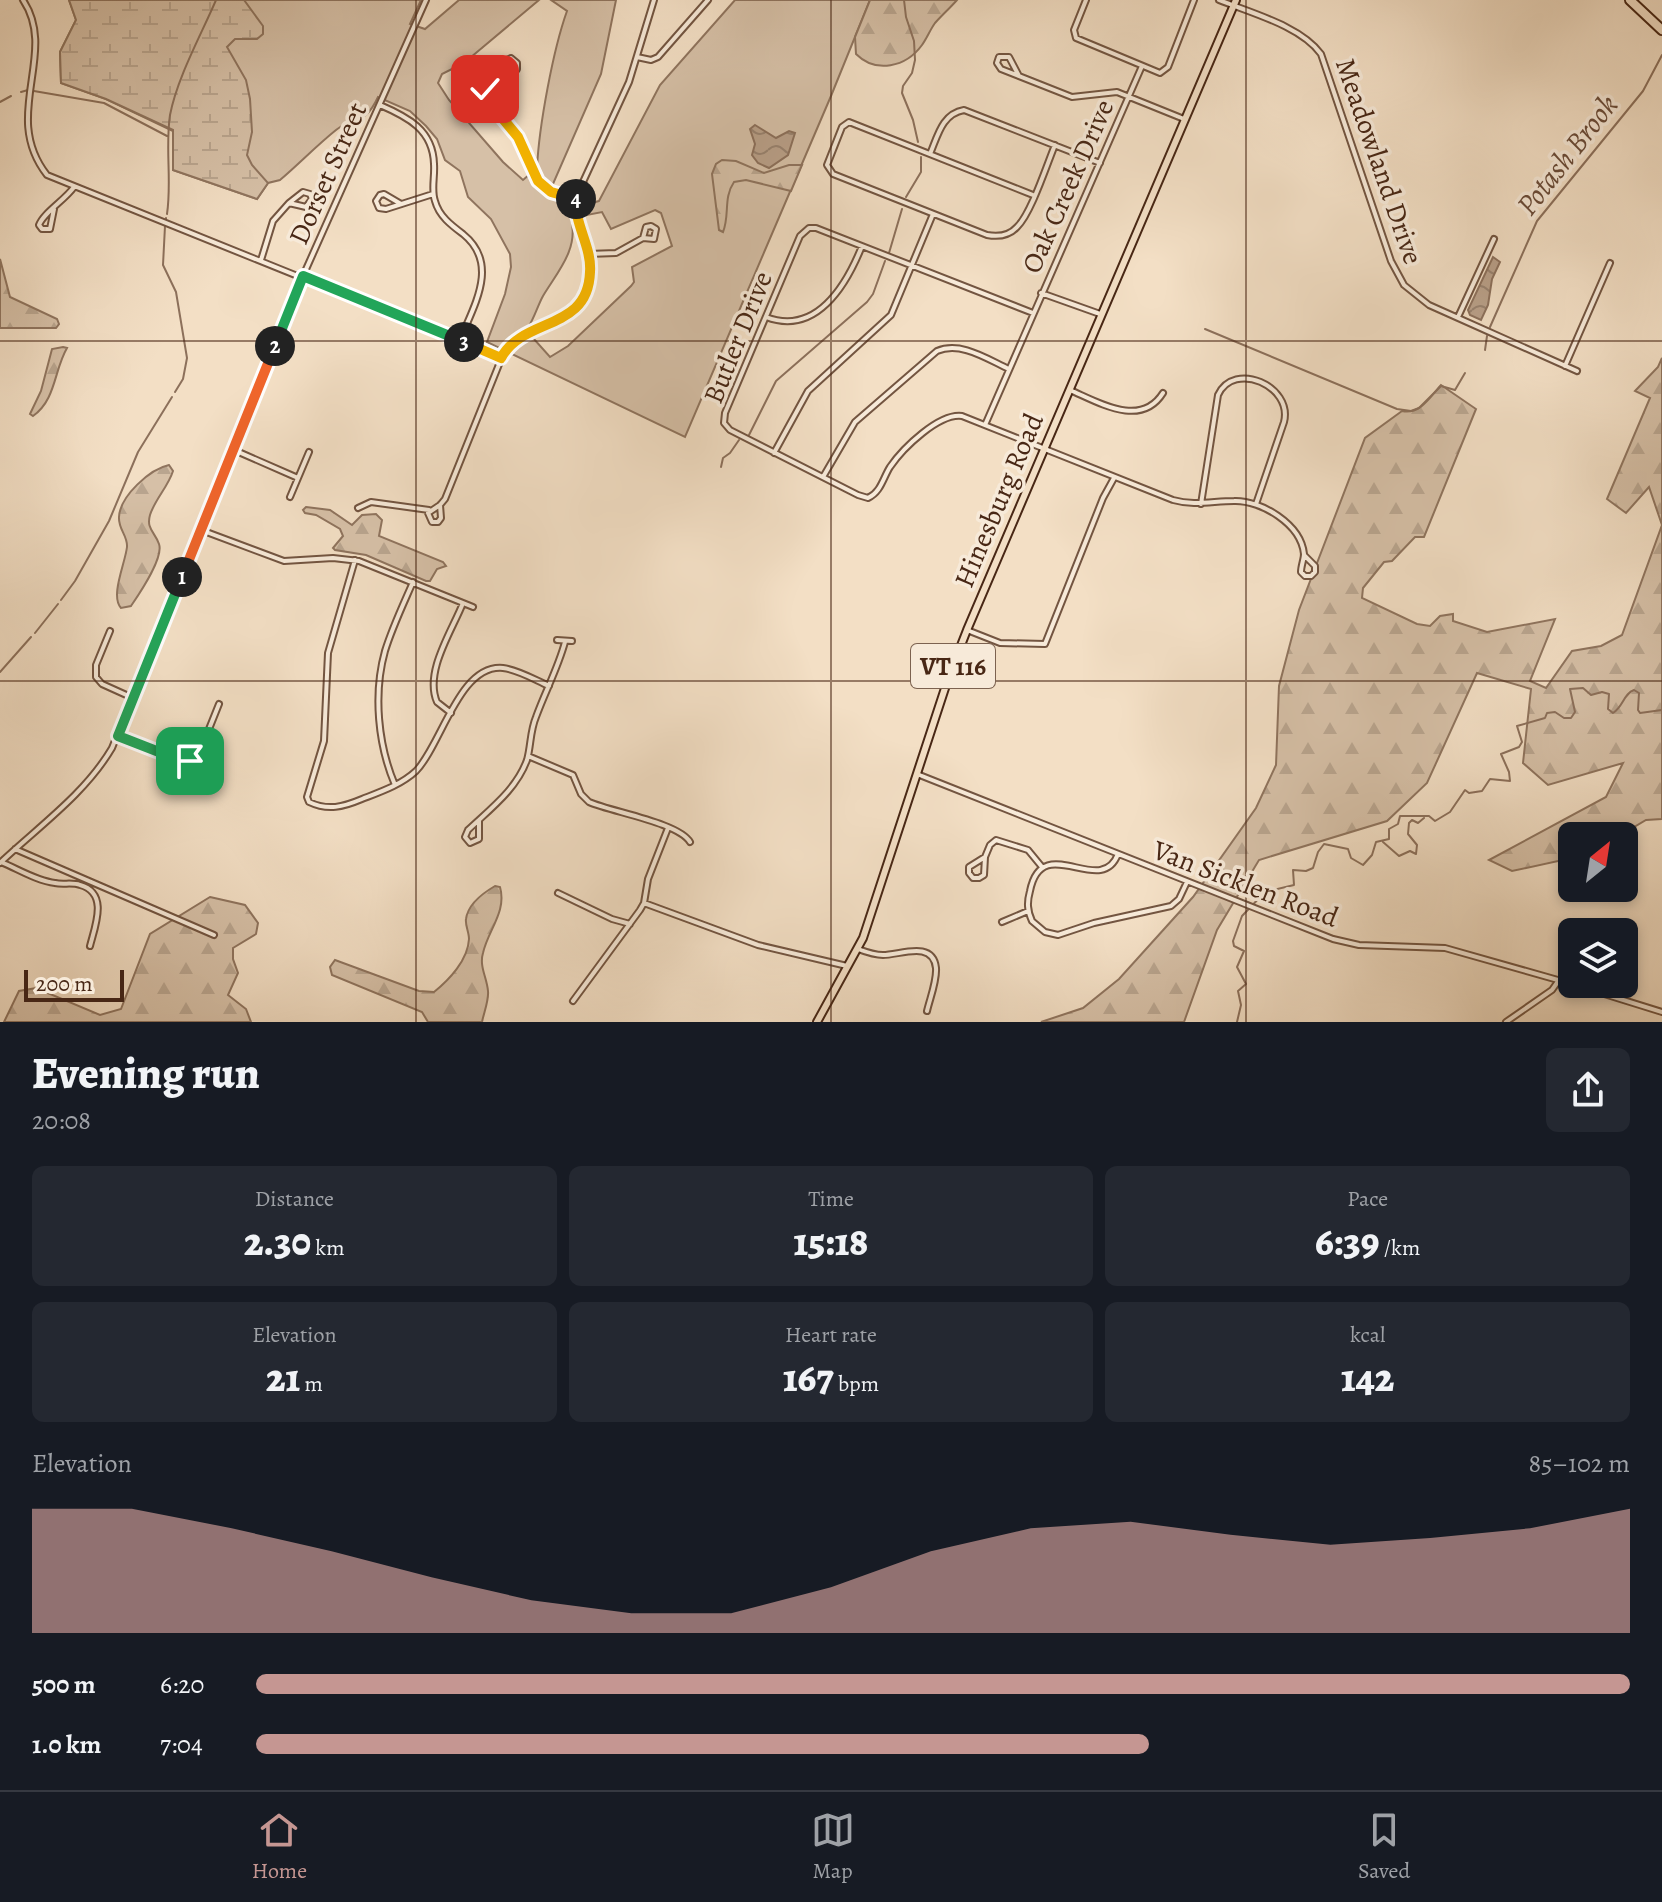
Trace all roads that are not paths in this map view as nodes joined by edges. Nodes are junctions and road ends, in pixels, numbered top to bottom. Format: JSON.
{"nodes":[{"id":1,"x":426,"y":0,"type":"edge"},
{"id":2,"x":654,"y":0,"type":"edge"},
{"id":3,"x":708,"y":0,"type":"edge"},
{"id":4,"x":1086,"y":0,"type":"edge"},
{"id":5,"x":1194,"y":0,"type":"edge"},
{"id":6,"x":1219,"y":0,"type":"edge"},
{"id":7,"x":1630,"y":0,"type":"edge"},
{"id":8,"x":26,"y":1,"type":"edge"},
{"id":9,"x":1235,"y":3,"type":"edge"},
{"id":10,"x":1662,"y":30,"type":"edge"},
{"id":11,"x":29,"y":48,"type":"dead end"},
{"id":12,"x":637,"y":57,"type":"junction"},
{"id":13,"x":1142,"y":66,"type":"junction"},
{"id":14,"x":494,"y":74,"type":"junction"},
{"id":15,"x":1019,"y":76,"type":"junction"},
{"id":16,"x":1129,"y":96,"type":"junction"},
{"id":17,"x":380,"y":105,"type":"junction"},
{"id":18,"x":1184,"y":119,"type":"junction"},
{"id":19,"x":1055,"y":145,"type":"junction"},
{"id":20,"x":930,"y":154,"type":"junction"},
{"id":21,"x":28,"y":156,"type":"dead end"},
{"id":22,"x":1100,"y":163,"type":"junction"},
{"id":23,"x":74,"y":187,"type":"junction"},
{"id":24,"x":433,"y":194,"type":"junction"},
{"id":25,"x":1033,"y":195,"type":"junction"},
{"id":26,"x":576,"y":199,"type":"junction"},
{"id":27,"x":289,"y":203,"type":"junction"},
{"id":28,"x":401,"y":204,"type":"junction"},
{"id":29,"x":54,"y":209,"type":"junction"},
{"id":30,"x":933,"y":214,"type":"junction"},
{"id":31,"x":643,"y":238,"type":"dead end"},
{"id":32,"x":1494,"y":239,"type":"dead end"},
{"id":33,"x":862,"y":246,"type":"junction"},
{"id":34,"x":588,"y":254,"type":"junction"},
{"id":35,"x":261,"y":260,"type":"junction"},
{"id":36,"x":1610,"y":263,"type":"dead end"},
{"id":37,"x":913,"y":266,"type":"junction"},
{"id":38,"x":303,"y":276,"type":"junction"},
{"id":39,"x":1041,"y":293,"type":"junction"},
{"id":40,"x":1033,"y":313,"type":"junction"},
{"id":41,"x":1100,"y":314,"type":"junction"},
{"id":42,"x":766,"y":317,"type":"junction"},
{"id":43,"x":1458,"y":317,"type":"junction"},
{"id":44,"x":460,"y":340,"type":"junction"},
{"id":45,"x":501,"y":358,"type":"junction"},
{"id":46,"x":1565,"y":366,"type":"junction"},
{"id":47,"x":1009,"y":369,"type":"junction"},
{"id":48,"x":1577,"y":371,"type":"dead end"},
{"id":49,"x":1068,"y":389,"type":"junction"},
{"id":50,"x":1163,"y":393,"type":"dead end"},
{"id":51,"x":985,"y":425,"type":"junction"},
{"id":52,"x":1042,"y":449,"type":"junction"},
{"id":53,"x":234,"y":450,"type":"junction"},
{"id":54,"x":309,"y":452,"type":"dead end"},
{"id":55,"x":774,"y":453,"type":"junction"},
{"id":56,"x":823,"y":477,"type":"junction"},
{"id":57,"x":1114,"y":477,"type":"junction"},
{"id":58,"x":298,"y":478,"type":"junction"},
{"id":59,"x":290,"y":497,"type":"dead end"},
{"id":60,"x":1201,"y":504,"type":"junction"},
{"id":61,"x":1256,"y":504,"type":"junction"},
{"id":62,"x":440,"y":505,"type":"junction"},
{"id":63,"x":358,"y":508,"type":"dead end"},
{"id":64,"x":431,"y":510,"type":"junction"},
{"id":65,"x":201,"y":530,"type":"junction"},
{"id":66,"x":1304,"y":555,"type":"junction"},
{"id":67,"x":355,"y":560,"type":"junction"},
{"id":68,"x":413,"y":582,"type":"junction"},
{"id":69,"x":463,"y":603,"type":"junction"},
{"id":70,"x":473,"y":607,"type":"dead end"},
{"id":71,"x":967,"y":630,"type":"junction"},
{"id":72,"x":110,"y":631,"type":"dead end"},
{"id":73,"x":557,"y":640,"type":"dead end"},
{"id":74,"x":572,"y":641,"type":"dead end"},
{"id":75,"x":565,"y":642,"type":"junction"},
{"id":76,"x":549,"y":686,"type":"junction"},
{"id":77,"x":133,"y":698,"type":"junction"},
{"id":78,"x":219,"y":704,"type":"dead end"},
{"id":79,"x":451,"y":713,"type":"junction"},
{"id":80,"x":118,"y":736,"type":"junction"},
{"id":81,"x":528,"y":756,"type":"junction"},
{"id":82,"x":917,"y":774,"type":"junction"},
{"id":83,"x":395,"y":785,"type":"junction"},
{"id":84,"x":479,"y":820,"type":"junction"},
{"id":85,"x":668,"y":828,"type":"junction"},
{"id":86,"x":690,"y":842,"type":"dead end"},
{"id":87,"x":15,"y":849,"type":"junction"},
{"id":88,"x":1118,"y":854,"type":"junction"},
{"id":89,"x":985,"y":857,"type":"junction"},
{"id":90,"x":0,"y":863,"type":"edge"},
{"id":91,"x":1042,"y":867,"type":"junction"},
{"id":92,"x":1187,"y":882,"type":"junction"},
{"id":93,"x":558,"y":893,"type":"dead end"},
{"id":94,"x":644,"y":903,"type":"junction"},
{"id":95,"x":1028,"y":911,"type":"junction"},
{"id":96,"x":1002,"y":922,"type":"dead end"},
{"id":97,"x":630,"y":924,"type":"junction"},
{"id":98,"x":214,"y":935,"type":"dead end"},
{"id":99,"x":90,"y":946,"type":"dead end"},
{"id":100,"x":858,"y":949,"type":"junction"},
{"id":101,"x":850,"y":967,"type":"junction"},
{"id":102,"x":1558,"y":980,"type":"edge"},
{"id":103,"x":1558,"y":981,"type":"edge"},
{"id":104,"x":1617,"y":998,"type":"edge"},
{"id":105,"x":573,"y":1001,"type":"dead end"},
{"id":106,"x":927,"y":1011,"type":"dead end"},
{"id":107,"x":1662,"y":1012,"type":"edge"},
{"id":108,"x":817,"y":1022,"type":"edge"},
{"id":109,"x":1506,"y":1022,"type":"edge"}],
"edges":[{"from":1,"to":17,"type":"street","name":"Dorset Street"},
{"from":2,"to":12,"type":"street"},
{"from":3,"to":12,"type":"street"},
{"from":4,"to":13,"type":"street"},
{"from":5,"to":13,"type":"street"},
{"from":6,"to":9,"type":"street","name":"Meadowland Drive"},
{"from":7,"to":10,"type":"highway"},
{"from":8,"to":11,"type":"street"},
{"from":9,"to":18,"type":"main road","name":"Hinesburg Road","number":"VT 116"},
{"from":9,"to":43,"type":"street","name":"Meadowland Drive"},
{"from":12,"to":26,"type":"street"},
{"from":13,"to":16,"type":"street","name":"Oak Creek Drive"},
{"from":14,"to":14,"type":"street"},
{"from":14,"to":26,"type":"street"},
{"from":15,"to":15,"type":"street"},
{"from":15,"to":16,"type":"street"},
{"from":16,"to":18,"type":"street"},
{"from":16,"to":22,"type":"street","name":"Oak Creek Drive"},
{"from":17,"to":24,"type":"street"},
{"from":17,"to":38,"type":"street","name":"Dorset Street"},
{"from":18,"to":41,"type":"main road","name":"Hinesburg Road","number":"VT 116"},
{"from":19,"to":20,"type":"street"},
{"from":19,"to":22,"type":"street"},
{"from":19,"to":25,"type":"street"},
{"from":20,"to":25,"type":"street"},
{"from":20,"to":30,"type":"street"},
{"from":21,"to":23,"type":"street"},
{"from":22,"to":39,"type":"street","name":"Oak Creek Drive"},
{"from":23,"to":29,"type":"street"},
{"from":23,"to":35,"type":"street"},
{"from":24,"to":28,"type":"street"},
{"from":24,"to":44,"type":"street"},
{"from":25,"to":30,"type":"street"},
{"from":26,"to":34,"type":"street"},
{"from":27,"to":27,"type":"street"},
{"from":27,"to":35,"type":"street"},
{"from":28,"to":28,"type":"street"},
{"from":29,"to":29,"type":"street"},
{"from":30,"to":37,"type":"street"},
{"from":31,"to":34,"type":"street"},
{"from":32,"to":43,"type":"street"},
{"from":33,"to":37,"type":"street","name":"Butler Drive"},
{"from":33,"to":42,"type":"street"},
{"from":33,"to":42,"type":"street","name":"Butler Drive"},
{"from":34,"to":45,"type":"street"},
{"from":35,"to":38,"type":"street"},
{"from":36,"to":46,"type":"street"},
{"from":37,"to":40,"type":"street","name":"Butler Drive"},
{"from":37,"to":55,"type":"street"},
{"from":38,"to":44,"type":"street"},
{"from":38,"to":53,"type":"street","name":"Dorset Street"},
{"from":39,"to":40,"type":"street","name":"Oak Creek Drive"},
{"from":39,"to":41,"type":"street"},
{"from":40,"to":47,"type":"street","name":"Oak Creek Drive"},
{"from":41,"to":49,"type":"main road","name":"Hinesburg Road","number":"VT 116"},
{"from":42,"to":55,"type":"street","name":"Butler Drive"},
{"from":43,"to":46,"type":"street","name":"Meadowland Drive"},
{"from":44,"to":45,"type":"street"},
{"from":45,"to":62,"type":"street"},
{"from":46,"to":48,"type":"street","name":"Meadowland Drive"},
{"from":47,"to":51,"type":"street","name":"Oak Creek Drive"},
{"from":47,"to":56,"type":"street"},
{"from":49,"to":50,"type":"street"},
{"from":49,"to":52,"type":"main road","name":"Hinesburg Road","number":"VT 116"},
{"from":51,"to":52,"type":"street","name":"Butler Drive"},
{"from":51,"to":56,"type":"street","name":"Butler Drive"},
{"from":52,"to":57,"type":"street","name":"Butler Drive"},
{"from":52,"to":71,"type":"main road","name":"Hinesburg Road","number":"VT 116"},
{"from":53,"to":58,"type":"street"},
{"from":53,"to":65,"type":"street","name":"Dorset Street"},
{"from":54,"to":58,"type":"street"},
{"from":55,"to":56,"type":"street","name":"Butler Drive"},
{"from":57,"to":60,"type":"street","name":"Butler Drive"},
{"from":57,"to":71,"type":"street"},
{"from":58,"to":59,"type":"street"},
{"from":60,"to":61,"type":"street","name":"Butler Drive"},
{"from":60,"to":61,"type":"street"},
{"from":61,"to":66,"type":"street"},
{"from":62,"to":64,"type":"street"},
{"from":62,"to":64,"type":"street"},
{"from":63,"to":64,"type":"street"},
{"from":65,"to":67,"type":"street"},
{"from":65,"to":77,"type":"street","name":"Dorset Street"},
{"from":66,"to":66,"type":"street"},
{"from":67,"to":68,"type":"street"},
{"from":67,"to":83,"type":"street"},
{"from":68,"to":69,"type":"street"},
{"from":68,"to":83,"type":"street"},
{"from":69,"to":70,"type":"street"},
{"from":69,"to":79,"type":"street"},
{"from":71,"to":82,"type":"main road","name":"Hinesburg Road","number":"VT 116"},
{"from":72,"to":77,"type":"street"},
{"from":73,"to":75,"type":"street"},
{"from":74,"to":75,"type":"street"},
{"from":75,"to":76,"type":"street"},
{"from":76,"to":79,"type":"street"},
{"from":76,"to":81,"type":"street"},
{"from":77,"to":80,"type":"street","name":"Dorset Street"},
{"from":78,"to":80,"type":"street"},
{"from":79,"to":83,"type":"street"},
{"from":80,"to":87,"type":"street","name":"Dorset Street"},
{"from":81,"to":84,"type":"street"},
{"from":81,"to":85,"type":"street"},
{"from":82,"to":88,"type":"street","name":"Van Sicklen Road"},
{"from":82,"to":100,"type":"main road","name":"Hinesburg Road","number":"VT 116"},
{"from":84,"to":84,"type":"street"},
{"from":85,"to":86,"type":"street"},
{"from":85,"to":94,"type":"street"},
{"from":87,"to":90,"type":"street","name":"Dorset Street"},
{"from":87,"to":98,"type":"street"},
{"from":88,"to":91,"type":"street"},
{"from":88,"to":92,"type":"street","name":"Van Sicklen Road"},
{"from":89,"to":89,"type":"street"},
{"from":89,"to":91,"type":"street"},
{"from":90,"to":99,"type":"street"},
{"from":91,"to":95,"type":"street"},
{"from":92,"to":95,"type":"street"},
{"from":92,"to":102,"type":"street","name":"Van Sicklen Road"},
{"from":93,"to":97,"type":"street"},
{"from":94,"to":97,"type":"street"},
{"from":94,"to":101,"type":"street"},
{"from":95,"to":96,"type":"street"},
{"from":97,"to":105,"type":"street"},
{"from":100,"to":101,"type":"main road","name":"Hinesburg Road","number":"VT 116"},
{"from":100,"to":106,"type":"street"},
{"from":101,"to":108,"type":"main road","name":"Hinesburg Road","number":"VT 116"},
{"from":103,"to":109,"type":"street"},
{"from":104,"to":107,"type":"street","name":"Van Sicklen Road"}]}
